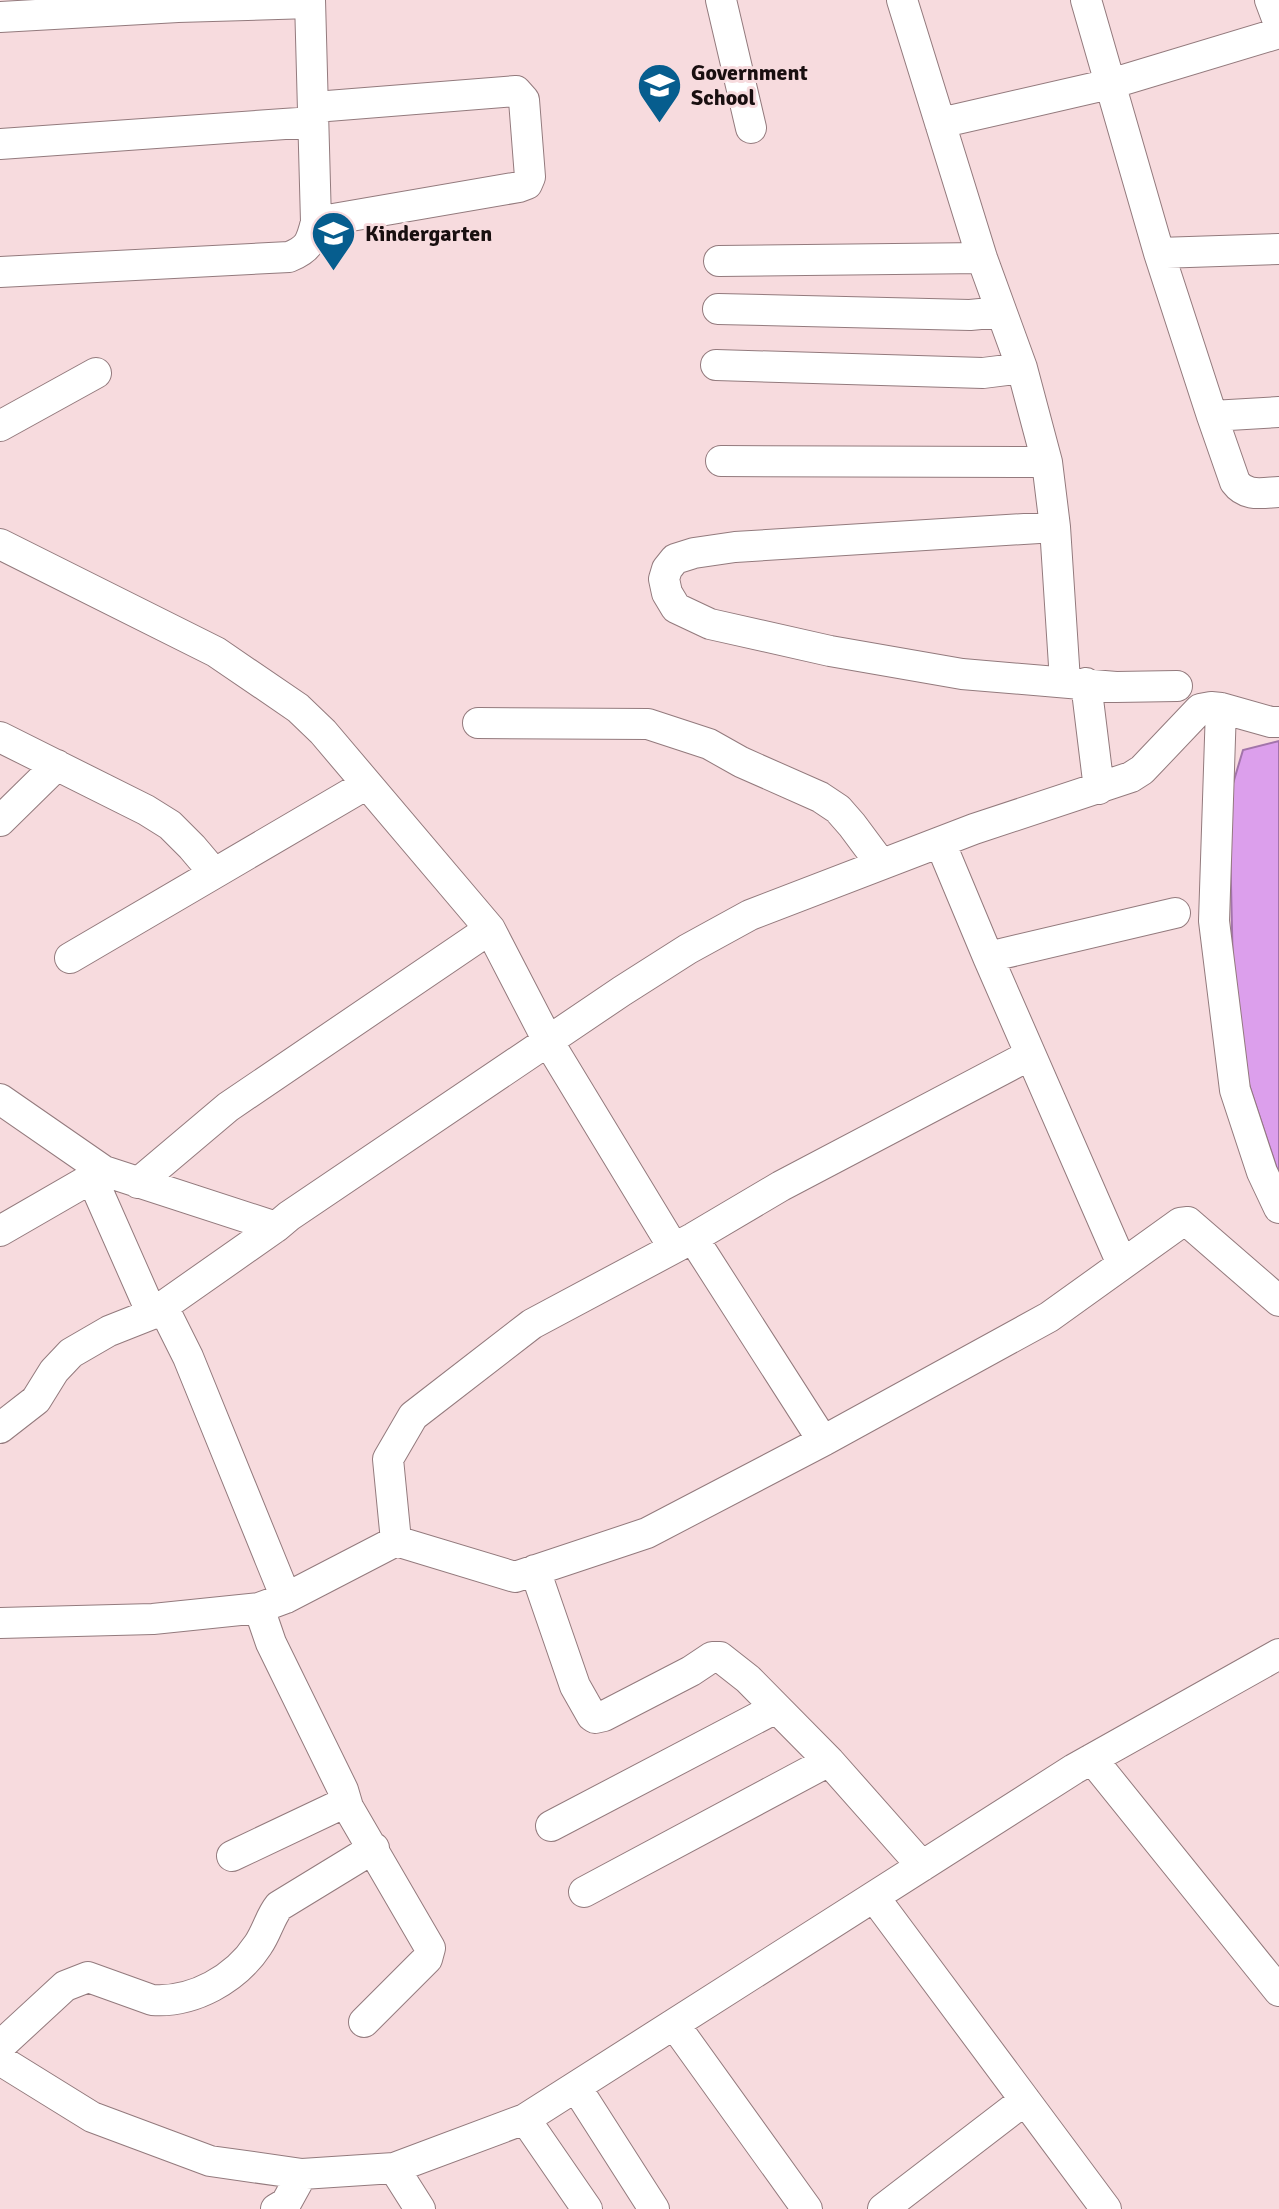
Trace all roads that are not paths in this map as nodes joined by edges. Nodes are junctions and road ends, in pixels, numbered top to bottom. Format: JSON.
{"nodes":[{"id":1,"x":721,"y":0,"type":"edge"},
{"id":2,"x":902,"y":0,"type":"edge"},
{"id":3,"x":1086,"y":0,"type":"edge"},
{"id":4,"x":1270,"y":0,"type":"edge"},
{"id":5,"x":310,"y":1,"type":"edge"},
{"id":6,"x":0,"y":17,"type":"edge"},
{"id":7,"x":1279,"y":24,"type":"edge"},
{"id":8,"x":1279,"y":33,"type":"edge"},
{"id":9,"x":1110,"y":84,"type":"junction"},
{"id":10,"x":314,"y":114,"type":"junction"},
{"id":11,"x":940,"y":123,"type":"junction"},
{"id":12,"x":751,"y":128,"type":"dead end"},
{"id":13,"x":0,"y":144,"type":"edge"},
{"id":14,"x":316,"y":222,"type":"junction"},
{"id":15,"x":1279,"y":249,"type":"edge"},
{"id":16,"x":1159,"y":253,"type":"junction"},
{"id":17,"x":982,"y":258,"type":"junction"},
{"id":18,"x":719,"y":261,"type":"dead end"},
{"id":19,"x":0,"y":272,"type":"edge"},
{"id":20,"x":718,"y":309,"type":"dead end"},
{"id":21,"x":1001,"y":312,"type":"junction"},
{"id":22,"x":716,"y":365,"type":"dead end"},
{"id":23,"x":1022,"y":368,"type":"junction"},
{"id":24,"x":96,"y":373,"type":"dead end"},
{"id":25,"x":1279,"y":412,"type":"edge"},
{"id":26,"x":1212,"y":416,"type":"junction"},
{"id":27,"x":0,"y":426,"type":"edge"},
{"id":28,"x":721,"y":461,"type":"dead end"},
{"id":29,"x":1047,"y":462,"type":"junction"},
{"id":30,"x":1279,"y":492,"type":"edge"},
{"id":31,"x":1055,"y":527,"type":"junction"},
{"id":32,"x":0,"y":544,"type":"edge"},
{"id":33,"x":1076,"y":682,"type":"junction"},
{"id":34,"x":1177,"y":686,"type":"dead end"},
{"id":35,"x":1221,"y":708,"type":"junction"},
{"id":36,"x":1279,"y":722,"type":"edge"},
{"id":37,"x":478,"y":723,"type":"dead end"},
{"id":38,"x":0,"y":737,"type":"edge"},
{"id":39,"x":57,"y":765,"type":"junction"},
{"id":40,"x":367,"y":784,"type":"junction"},
{"id":41,"x":1099,"y":789,"type":"junction"},
{"id":42,"x":0,"y":821,"type":"edge"},
{"id":43,"x":940,"y":842,"type":"junction"},
{"id":44,"x":881,"y":864,"type":"junction"},
{"id":45,"x":214,"y":873,"type":"junction"},
{"id":46,"x":1175,"y":913,"type":"dead end"},
{"id":47,"x":490,"y":929,"type":"junction"},
{"id":48,"x":988,"y":957,"type":"junction"},
{"id":49,"x":70,"y":958,"type":"dead end"},
{"id":50,"x":548,"y":1041,"type":"junction"},
{"id":51,"x":1030,"y":1055,"type":"junction"},
{"id":52,"x":0,"y":1099,"type":"edge"},
{"id":53,"x":98,"y":1174,"type":"junction"},
{"id":54,"x":138,"y":1183,"type":"junction"},
{"id":55,"x":1279,"y":1208,"type":"edge"},
{"id":56,"x":276,"y":1227,"type":"junction"},
{"id":57,"x":0,"y":1231,"type":"edge"},
{"id":58,"x":683,"y":1242,"type":"junction"},
{"id":59,"x":1122,"y":1264,"type":"junction"},
{"id":60,"x":1279,"y":1301,"type":"edge"},
{"id":61,"x":157,"y":1310,"type":"junction"},
{"id":62,"x":0,"y":1428,"type":"edge"},
{"id":63,"x":823,"y":1441,"type":"junction"},
{"id":64,"x":396,"y":1541,"type":"junction"},
{"id":65,"x":535,"y":1570,"type":"junction"},
{"id":66,"x":272,"y":1603,"type":"junction"},
{"id":67,"x":0,"y":1623,"type":"edge"},
{"id":68,"x":1279,"y":1654,"type":"edge"},
{"id":69,"x":776,"y":1708,"type":"junction"},
{"id":70,"x":1092,"y":1759,"type":"junction"},
{"id":71,"x":829,"y":1761,"type":"junction"},
{"id":72,"x":346,"y":1802,"type":"junction"},
{"id":73,"x":551,"y":1826,"type":"dead end"},
{"id":74,"x":374,"y":1848,"type":"junction"},
{"id":75,"x":232,"y":1856,"type":"dead end"},
{"id":76,"x":922,"y":1866,"type":"junction"},
{"id":77,"x":584,"y":1892,"type":"dead end"},
{"id":78,"x":874,"y":1897,"type":"junction"},
{"id":79,"x":1279,"y":1991,"type":"edge"},
{"id":80,"x":364,"y":2022,"type":"dead end"},
{"id":81,"x":674,"y":2024,"type":"junction"},
{"id":82,"x":0,"y":2046,"type":"edge"},
{"id":83,"x":0,"y":2060,"type":"edge"},
{"id":84,"x":576,"y":2087,"type":"junction"},
{"id":85,"x":1025,"y":2100,"type":"junction"},
{"id":86,"x":525,"y":2119,"type":"junction"},
{"id":87,"x":394,"y":2168,"type":"junction"},
{"id":88,"x":302,"y":2174,"type":"junction"},
{"id":89,"x":1097,"y":2205,"type":"edge"},
{"id":90,"x":276,"y":2209,"type":"edge"},
{"id":91,"x":420,"y":2209,"type":"edge"},
{"id":92,"x":587,"y":2209,"type":"edge"},
{"id":93,"x":654,"y":2209,"type":"edge"},
{"id":94,"x":807,"y":2209,"type":"edge"},
{"id":95,"x":883,"y":2209,"type":"edge"}],
"edges":[{"from":1,"to":12,"type":"street"},
{"from":2,"to":11,"type":"street"},
{"from":3,"to":9,"type":"street"},
{"from":4,"to":7,"type":"street"},
{"from":5,"to":6,"type":"street"},
{"from":5,"to":10,"type":"street"},
{"from":8,"to":9,"type":"street"},
{"from":9,"to":11,"type":"street"},
{"from":9,"to":16,"type":"street"},
{"from":10,"to":13,"type":"street"},
{"from":10,"to":14,"type":"street"},
{"from":10,"to":14,"type":"street"},
{"from":11,"to":17,"type":"street"},
{"from":14,"to":19,"type":"street"},
{"from":15,"to":16,"type":"street"},
{"from":16,"to":26,"type":"street"},
{"from":17,"to":18,"type":"street"},
{"from":17,"to":21,"type":"street"},
{"from":20,"to":21,"type":"street"},
{"from":21,"to":23,"type":"street"},
{"from":22,"to":23,"type":"street"},
{"from":23,"to":29,"type":"street"},
{"from":24,"to":27,"type":"street"},
{"from":25,"to":26,"type":"street"},
{"from":26,"to":30,"type":"street"},
{"from":28,"to":29,"type":"street"},
{"from":29,"to":31,"type":"street"},
{"from":31,"to":33,"type":"street"},
{"from":31,"to":33,"type":"street"},
{"from":32,"to":40,"type":"street"},
{"from":33,"to":34,"type":"street"},
{"from":33,"to":41,"type":"street"},
{"from":35,"to":36,"type":"street"},
{"from":35,"to":41,"type":"street"},
{"from":35,"to":55,"type":"street"},
{"from":37,"to":44,"type":"street"},
{"from":38,"to":39,"type":"street"},
{"from":39,"to":42,"type":"street"},
{"from":39,"to":45,"type":"street"},
{"from":40,"to":45,"type":"street"},
{"from":40,"to":47,"type":"street"},
{"from":41,"to":43,"type":"street"},
{"from":43,"to":44,"type":"street"},
{"from":43,"to":48,"type":"street"},
{"from":44,"to":50,"type":"street"},
{"from":45,"to":49,"type":"street"},
{"from":46,"to":48,"type":"street"},
{"from":47,"to":50,"type":"street"},
{"from":47,"to":54,"type":"street"},
{"from":48,"to":51,"type":"street"},
{"from":50,"to":56,"type":"street"},
{"from":50,"to":58,"type":"street"},
{"from":51,"to":58,"type":"street"},
{"from":51,"to":59,"type":"street"},
{"from":52,"to":53,"type":"street"},
{"from":53,"to":54,"type":"street"},
{"from":53,"to":57,"type":"street"},
{"from":53,"to":61,"type":"street"},
{"from":54,"to":56,"type":"street"},
{"from":56,"to":61,"type":"street"},
{"from":58,"to":63,"type":"street"},
{"from":58,"to":64,"type":"street"},
{"from":59,"to":60,"type":"street"},
{"from":59,"to":63,"type":"street"},
{"from":61,"to":62,"type":"street"},
{"from":61,"to":66,"type":"street"},
{"from":63,"to":65,"type":"street"},
{"from":64,"to":65,"type":"street"},
{"from":64,"to":66,"type":"street"},
{"from":65,"to":69,"type":"street"},
{"from":66,"to":67,"type":"street"},
{"from":66,"to":72,"type":"street"},
{"from":68,"to":70,"type":"street"},
{"from":69,"to":71,"type":"street"},
{"from":69,"to":73,"type":"street"},
{"from":70,"to":76,"type":"street"},
{"from":70,"to":79,"type":"street"},
{"from":71,"to":76,"type":"street"},
{"from":71,"to":77,"type":"street"},
{"from":72,"to":74,"type":"street"},
{"from":72,"to":75,"type":"street"},
{"from":74,"to":80,"type":"street"},
{"from":74,"to":82,"type":"street"},
{"from":76,"to":78,"type":"street"},
{"from":78,"to":81,"type":"street"},
{"from":78,"to":85,"type":"street"},
{"from":81,"to":84,"type":"street"},
{"from":81,"to":94,"type":"street"},
{"from":83,"to":88,"type":"street"},
{"from":84,"to":86,"type":"street"},
{"from":84,"to":93,"type":"street"},
{"from":85,"to":89,"type":"street"},
{"from":85,"to":95,"type":"street"},
{"from":86,"to":87,"type":"street"},
{"from":86,"to":92,"type":"street"},
{"from":87,"to":88,"type":"street"},
{"from":87,"to":91,"type":"street"},
{"from":88,"to":90,"type":"street"}]}
